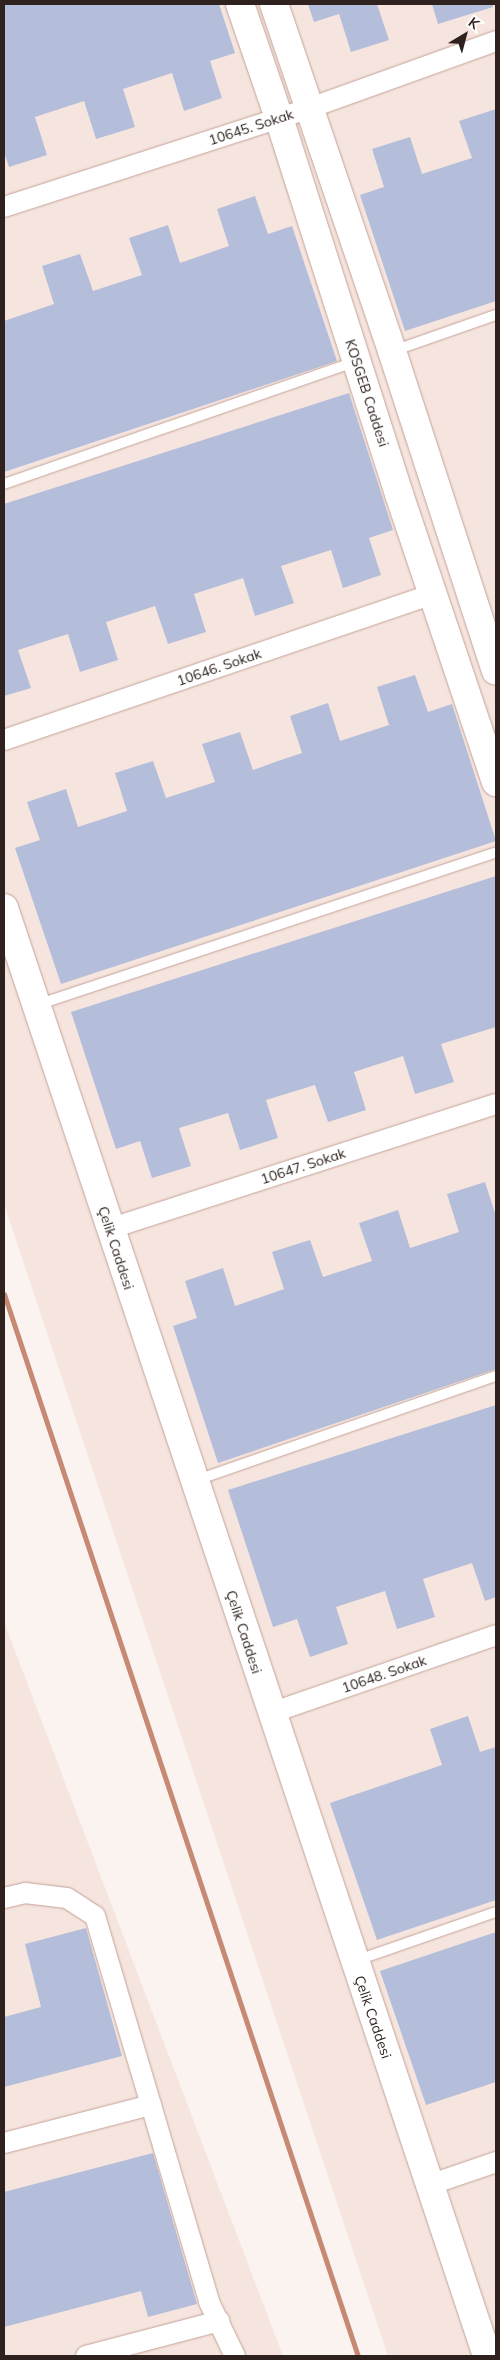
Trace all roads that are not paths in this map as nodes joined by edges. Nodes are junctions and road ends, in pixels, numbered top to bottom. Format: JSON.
{"nodes":[{"id":1,"x":240,"y":4,"type":"edge"},
{"id":2,"x":274,"y":4,"type":"edge"},
{"id":3,"x":496,"y":41,"type":"edge"},
{"id":4,"x":310,"y":108,"type":"junction"},
{"id":5,"x":279,"y":118,"type":"junction"},
{"id":6,"x":4,"y":207,"type":"edge"},
{"id":7,"x":496,"y":315,"type":"edge"},
{"id":8,"x":392,"y":351,"type":"junction"},
{"id":9,"x":357,"y":361,"type":"junction"},
{"id":10,"x":4,"y":484,"type":"edge"},
{"id":11,"x":434,"y":594,"type":"junction"},
{"id":12,"x":496,"y":671,"type":"edge"},
{"id":13,"x":4,"y":740,"type":"edge"},
{"id":14,"x":496,"y":782,"type":"edge"},
{"id":15,"x":496,"y":852,"type":"edge"},
{"id":16,"x":4,"y":908,"type":"edge"},
{"id":17,"x":36,"y":1006,"type":"junction"},
{"id":18,"x":496,"y":1104,"type":"edge"},
{"id":19,"x":109,"y":1229,"type":"junction"},
{"id":20,"x":496,"y":1376,"type":"edge"},
{"id":21,"x":194,"y":1481,"type":"junction"},
{"id":22,"x":496,"y":1635,"type":"edge"},
{"id":23,"x":272,"y":1713,"type":"junction"},
{"id":24,"x":4,"y":1898,"type":"edge"},
{"id":25,"x":496,"y":1912,"type":"edge"},
{"id":26,"x":354,"y":1961,"type":"junction"},
{"id":27,"x":151,"y":2106,"type":"junction"},
{"id":28,"x":4,"y":2143,"type":"edge"},
{"id":29,"x":496,"y":2162,"type":"edge"},
{"id":30,"x":429,"y":2185,"type":"junction"},
{"id":31,"x":219,"y":2321,"type":"junction"},
{"id":32,"x":86,"y":2356,"type":"edge"},
{"id":33,"x":235,"y":2356,"type":"edge"},
{"id":34,"x":488,"y":2356,"type":"edge"}],
"edges":[{"from":1,"to":5,"type":"street","name":"KOSGEB Caddesi"},
{"from":2,"to":4,"type":"street"},
{"from":3,"to":4,"type":"street","name":"10645. Sokak"},
{"from":4,"to":5,"type":"street","name":"10645. Sokak"},
{"from":4,"to":8,"type":"street"},
{"from":5,"to":6,"type":"street","name":"10645. Sokak"},
{"from":5,"to":9,"type":"street","name":"KOSGEB Caddesi"},
{"from":7,"to":8,"type":"lane"},
{"from":8,"to":12,"type":"street"},
{"from":9,"to":10,"type":"lane"},
{"from":9,"to":11,"type":"street","name":"KOSGEB Caddesi"},
{"from":11,"to":13,"type":"street","name":"10646. Sokak"},
{"from":11,"to":14,"type":"street","name":"KOSGEB Caddesi"},
{"from":15,"to":17,"type":"lane"},
{"from":16,"to":17,"type":"street","name":"Çelik Caddesi"},
{"from":17,"to":19,"type":"street","name":"Çelik Caddesi"},
{"from":18,"to":19,"type":"street","name":"10647. Sokak"},
{"from":19,"to":21,"type":"street","name":"Çelik Caddesi"},
{"from":20,"to":21,"type":"lane"},
{"from":21,"to":23,"type":"street","name":"Çelik Caddesi"},
{"from":22,"to":23,"type":"street","name":"10648. Sokak"},
{"from":23,"to":26,"type":"street","name":"Çelik Caddesi"},
{"from":24,"to":27,"type":"street"},
{"from":25,"to":26,"type":"lane"},
{"from":26,"to":30,"type":"street","name":"Çelik Caddesi"},
{"from":27,"to":28,"type":"street"},
{"from":27,"to":31,"type":"street"},
{"from":29,"to":30,"type":"street"},
{"from":30,"to":34,"type":"street","name":"Çelik Caddesi"},
{"from":31,"to":32,"type":"street"},
{"from":31,"to":33,"type":"street"}]}
